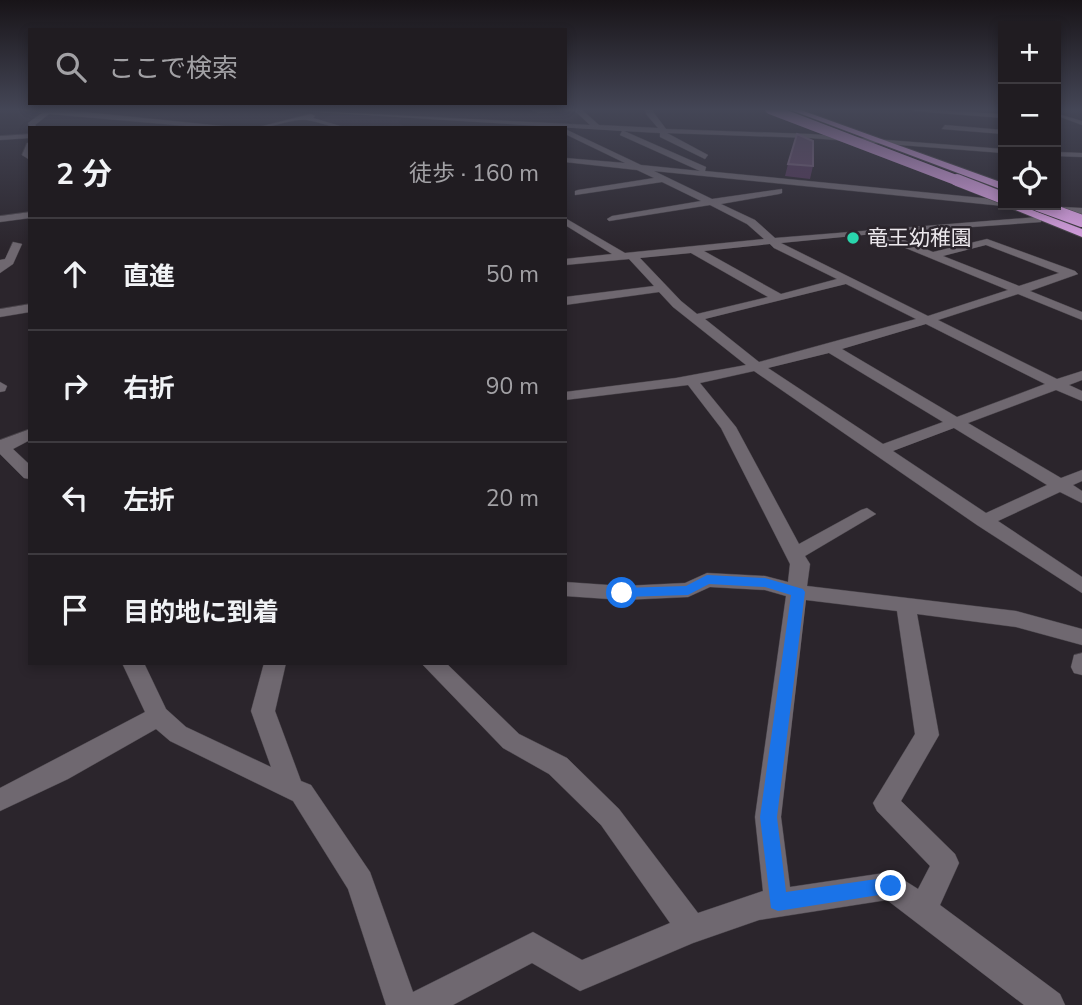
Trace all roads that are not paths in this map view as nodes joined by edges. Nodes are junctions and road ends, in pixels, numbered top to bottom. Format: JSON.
{"nodes":[{"id":1,"x":619,"y":156,"type":"edge"},
{"id":2,"x":674,"y":156,"type":"edge"},
{"id":3,"x":883,"y":156,"type":"edge"},
{"id":4,"x":889,"y":156,"type":"edge"},
{"id":5,"x":913,"y":156,"type":"edge"},
{"id":6,"x":918,"y":156,"type":"edge"},
{"id":7,"x":567,"y":160,"type":"edge"},
{"id":8,"x":642,"y":167,"type":"junction"},
{"id":9,"x":716,"y":175,"type":"junction"},
{"id":10,"x":664,"y":179,"type":"junction"},
{"id":11,"x":998,"y":187,"type":"edge"},
{"id":12,"x":998,"y":187,"type":"edge"},
{"id":13,"x":779,"y":191,"type":"dead end"},
{"id":14,"x":578,"y":193,"type":"dead end"},
{"id":15,"x":998,"y":200,"type":"edge"},
{"id":16,"x":998,"y":200,"type":"edge"},
{"id":17,"x":710,"y":202,"type":"junction"},
{"id":18,"x":998,"y":202,"type":"edge"},
{"id":19,"x":1061,"y":208,"type":"edge"},
{"id":20,"x":1019,"y":210,"type":"edge"},
{"id":21,"x":1025,"y":210,"type":"edge"},
{"id":22,"x":1034,"y":210,"type":"edge"},
{"id":23,"x":1058,"y":210,"type":"edge"},
{"id":24,"x":28,"y":215,"type":"edge"},
{"id":25,"x":1082,"y":216,"type":"edge"},
{"id":26,"x":0,"y":219,"type":"edge"},
{"id":27,"x":612,"y":219,"type":"dead end"},
{"id":28,"x":567,"y":222,"type":"edge"},
{"id":29,"x":873,"y":231,"type":"junction"},
{"id":30,"x":1082,"y":231,"type":"edge"},
{"id":31,"x":770,"y":241,"type":"junction"},
{"id":32,"x":17,"y":244,"type":"dead end"},
{"id":33,"x":692,"y":249,"type":"junction"},
{"id":34,"x":933,"y":255,"type":"junction"},
{"id":35,"x":627,"y":256,"type":"junction"},
{"id":36,"x":567,"y":262,"type":"edge"},
{"id":37,"x":3,"y":265,"type":"edge"},
{"id":38,"x":1076,"y":275,"type":"edge"},
{"id":39,"x":848,"y":280,"type":"junction"},
{"id":40,"x":662,"y":288,"type":"junction"},
{"id":41,"x":1017,"y":291,"type":"junction"},
{"id":42,"x":779,"y":298,"type":"junction"},
{"id":43,"x":567,"y":301,"type":"edge"},
{"id":44,"x":28,"y":308,"type":"edge"},
{"id":45,"x":0,"y":313,"type":"edge"},
{"id":46,"x":1082,"y":316,"type":"edge"},
{"id":47,"x":695,"y":318,"type":"junction"},
{"id":48,"x":925,"y":319,"type":"junction"},
{"id":49,"x":829,"y":347,"type":"junction"},
{"id":50,"x":756,"y":366,"type":"junction"},
{"id":51,"x":1082,"y":375,"type":"edge"},
{"id":52,"x":691,"y":380,"type":"junction"},
{"id":53,"x":1057,"y":384,"type":"junction"},
{"id":54,"x":567,"y":396,"type":"edge"},
{"id":55,"x":1082,"y":397,"type":"edge"},
{"id":56,"x":955,"y":423,"type":"junction"},
{"id":57,"x":28,"y":436,"type":"edge"},
{"id":58,"x":1,"y":447,"type":"edge"},
{"id":59,"x":879,"y":452,"type":"junction"},
{"id":60,"x":28,"y":472,"type":"edge"},
{"id":61,"x":1082,"y":475,"type":"edge"},
{"id":62,"x":1059,"y":485,"type":"junction"},
{"id":63,"x":1082,"y":498,"type":"edge"},
{"id":64,"x":867,"y":514,"type":"dead end"},
{"id":65,"x":983,"y":520,"type":"junction"},
{"id":66,"x":794,"y":554,"type":"junction"},
{"id":67,"x":1082,"y":586,"type":"edge"},
{"id":68,"x":567,"y":589,"type":"edge"},
{"id":69,"x":798,"y":592,"type":"junction"},
{"id":70,"x":906,"y":607,"type":"junction"},
{"id":71,"x":1082,"y":637,"type":"edge"},
{"id":72,"x":1082,"y":661,"type":"edge"},
{"id":73,"x":135,"y":665,"type":"edge"},
{"id":74,"x":274,"y":665,"type":"edge"},
{"id":75,"x":434,"y":665,"type":"edge"},
{"id":76,"x":1082,"y":667,"type":"edge"},
{"id":77,"x":158,"y":716,"type":"junction"},
{"id":78,"x":291,"y":786,"type":"junction"},
{"id":79,"x":0,"y":800,"type":"edge"},
{"id":80,"x":778,"y":902,"type":"junction"},
{"id":81,"x":923,"y":909,"type":"junction"},
{"id":82,"x":692,"y":929,"type":"junction"},
{"id":83,"x":402,"y":1005,"type":"edge"},
{"id":84,"x":421,"y":1005,"type":"edge"},
{"id":85,"x":1049,"y":1005,"type":"edge"}],
"edges":[{"from":1,"to":8,"type":"street"},
{"from":2,"to":9,"type":"street"},
{"from":3,"to":15,"type":"highway"},
{"from":4,"to":16,"type":"highway","bridge":true},
{"from":5,"to":11,"type":"highway"},
{"from":6,"to":12,"type":"highway"},
{"from":7,"to":8,"type":"street"},
{"from":8,"to":9,"type":"street"},
{"from":8,"to":10,"type":"street"},
{"from":9,"to":18,"type":"street"},
{"from":10,"to":14,"type":"street"},
{"from":10,"to":17,"type":"street"},
{"from":13,"to":17,"type":"street"},
{"from":17,"to":27,"type":"street"},
{"from":17,"to":31,"type":"street"},
{"from":19,"to":25,"type":"highway"},
{"from":20,"to":29,"type":"street"},
{"from":21,"to":30,"type":"highway"},
{"from":22,"to":30,"type":"highway"},
{"from":23,"to":25,"type":"highway","bridge":true},
{"from":24,"to":26,"type":"street"},
{"from":28,"to":35,"type":"street"},
{"from":29,"to":31,"type":"street"},
{"from":29,"to":34,"type":"street"},
{"from":31,"to":33,"type":"street"},
{"from":31,"to":39,"type":"street"},
{"from":32,"to":37,"type":"street"},
{"from":33,"to":35,"type":"street"},
{"from":33,"to":42,"type":"street"},
{"from":34,"to":38,"type":"street"},
{"from":34,"to":41,"type":"street"},
{"from":35,"to":36,"type":"street"},
{"from":35,"to":40,"type":"street"},
{"from":38,"to":41,"type":"street"},
{"from":39,"to":42,"type":"street"},
{"from":39,"to":48,"type":"street"},
{"from":40,"to":43,"type":"street"},
{"from":40,"to":47,"type":"street"},
{"from":41,"to":46,"type":"street"},
{"from":41,"to":48,"type":"street"},
{"from":42,"to":47,"type":"street"},
{"from":44,"to":45,"type":"street"},
{"from":47,"to":50,"type":"street"},
{"from":48,"to":49,"type":"street"},
{"from":48,"to":53,"type":"street"},
{"from":49,"to":50,"type":"street"},
{"from":49,"to":56,"type":"street"},
{"from":50,"to":52,"type":"street"},
{"from":50,"to":59,"type":"street"},
{"from":51,"to":53,"type":"street"},
{"from":52,"to":54,"type":"street"},
{"from":52,"to":66,"type":"street"},
{"from":53,"to":55,"type":"street"},
{"from":53,"to":56,"type":"street"},
{"from":56,"to":59,"type":"street"},
{"from":56,"to":62,"type":"street"},
{"from":57,"to":58,"type":"street"},
{"from":58,"to":60,"type":"street"},
{"from":59,"to":65,"type":"street"},
{"from":61,"to":62,"type":"street"},
{"from":62,"to":63,"type":"street"},
{"from":62,"to":65,"type":"street"},
{"from":64,"to":66,"type":"street"},
{"from":65,"to":67,"type":"street"},
{"from":66,"to":69,"type":"street"},
{"from":68,"to":69,"type":"street"},
{"from":69,"to":70,"type":"street"},
{"from":69,"to":80,"type":"street"},
{"from":70,"to":71,"type":"street"},
{"from":70,"to":81,"type":"street"},
{"from":72,"to":76,"type":"street"},
{"from":73,"to":77,"type":"street"},
{"from":74,"to":78,"type":"street"},
{"from":75,"to":82,"type":"street"},
{"from":77,"to":78,"type":"street"},
{"from":77,"to":79,"type":"street"},
{"from":78,"to":83,"type":"street"},
{"from":80,"to":81,"type":"street"},
{"from":80,"to":82,"type":"street"},
{"from":81,"to":85,"type":"street"},
{"from":82,"to":84,"type":"street"}]}
